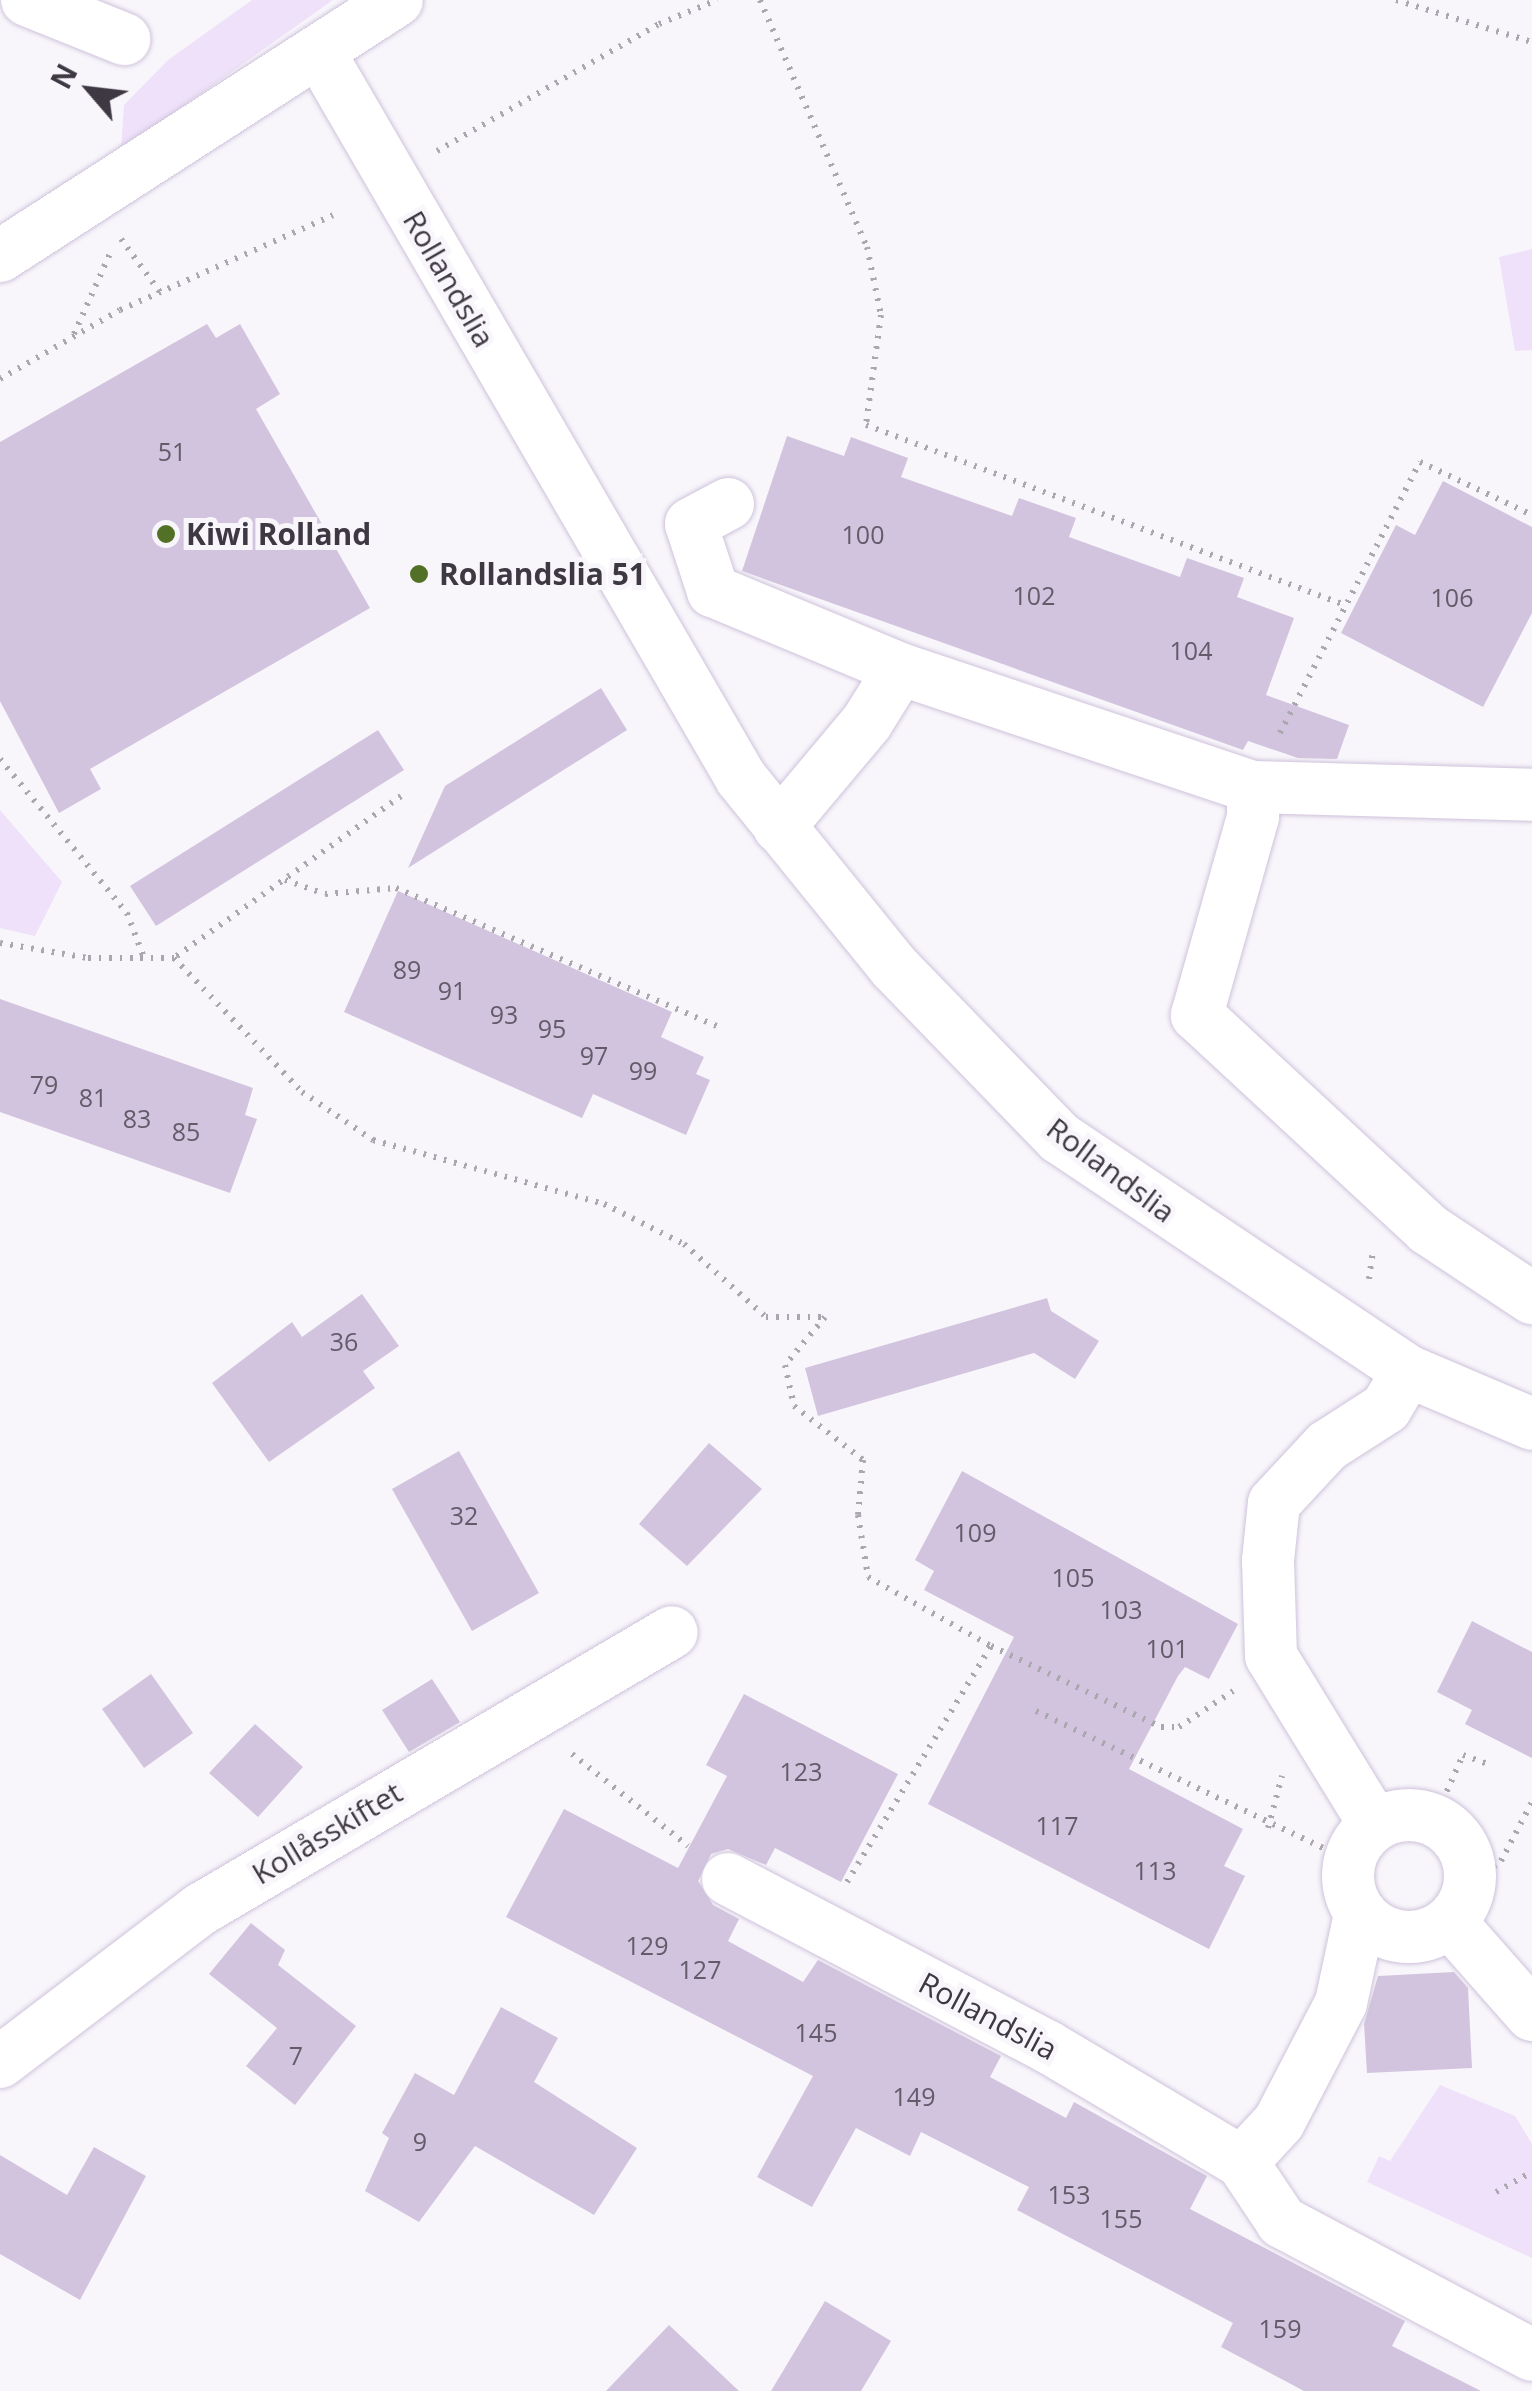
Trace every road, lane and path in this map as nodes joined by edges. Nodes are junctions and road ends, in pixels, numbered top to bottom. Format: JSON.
{"nodes":[{"id":1,"x":27,"y":0,"type":"edge"},
{"id":2,"x":397,"y":0,"type":"edge"},
{"id":3,"x":717,"y":0,"type":"edge"},
{"id":4,"x":760,"y":0,"type":"edge"},
{"id":5,"x":1396,"y":0,"type":"edge"},
{"id":6,"x":124,"y":39,"type":"dead end"},
{"id":7,"x":1532,"y":42,"type":"edge"},
{"id":8,"x":318,"y":52,"type":"junction"},
{"id":9,"x":430,"y":155,"type":"dead end"},
{"id":10,"x":333,"y":215,"type":"dead end"},
{"id":11,"x":118,"y":234,"type":"dead end"},
{"id":12,"x":2,"y":248,"type":"edge"},
{"id":13,"x":74,"y":336,"type":"junction"},
{"id":14,"x":0,"y":378,"type":"edge"},
{"id":15,"x":728,"y":504,"type":"dead end"},
{"id":16,"x":1532,"y":515,"type":"edge"},
{"id":17,"x":1345,"y":605,"type":"junction"},
{"id":18,"x":900,"y":669,"type":"junction"},
{"id":19,"x":0,"y":759,"type":"edge"},
{"id":20,"x":1253,"y":787,"type":"junction"},
{"id":21,"x":1532,"y":794,"type":"edge"},
{"id":22,"x":402,"y":796,"type":"dead end"},
{"id":23,"x":779,"y":827,"type":"junction"},
{"id":24,"x":284,"y":879,"type":"junction"},
{"id":25,"x":0,"y":943,"type":"edge"},
{"id":26,"x":144,"y":958,"type":"junction"},
{"id":27,"x":174,"y":958,"type":"junction"},
{"id":28,"x":717,"y":1026,"type":"dead end"},
{"id":29,"x":1532,"y":1298,"type":"edge"},
{"id":30,"x":1408,"y":1372,"type":"junction"},
{"id":31,"x":1532,"y":1424,"type":"edge"},
{"id":32,"x":672,"y":1632,"type":"dead end"},
{"id":33,"x":991,"y":1646,"type":"junction"},
{"id":34,"x":1271,"y":1656,"type":"junction"},
{"id":35,"x":1036,"y":1711,"type":"dead end"},
{"id":36,"x":558,"y":1754,"type":"dead end"},
{"id":37,"x":1291,"y":1758,"type":"dead end"},
{"id":38,"x":1490,"y":1765,"type":"dead end"},
{"id":39,"x":1532,"y":1802,"type":"edge"},
{"id":40,"x":1434,"y":1820,"type":"junction"},
{"id":41,"x":1268,"y":1828,"type":"junction"},
{"id":42,"x":1362,"y":1840,"type":"junction"},
{"id":43,"x":728,"y":1879,"type":"joint"},
{"id":44,"x":828,"y":1882,"type":"dead end"},
{"id":45,"x":1460,"y":1905,"type":"junction"},
{"id":46,"x":1360,"y":1914,"type":"junction"},
{"id":47,"x":1532,"y":2014,"type":"edge"},
{"id":48,"x":0,"y":2062,"type":"edge"},
{"id":49,"x":1242,"y":2162,"type":"junction"},
{"id":50,"x":1532,"y":2172,"type":"edge"},
{"id":51,"x":1496,"y":2192,"type":"dead end"},
{"id":52,"x":1532,"y":2354,"type":"edge"}],
"edges":[{"from":1,"to":6,"type":"street"},
{"from":2,"to":8,"type":"street"},
{"from":3,"to":9,"type":"path"},
{"from":4,"to":17,"type":"path"},
{"from":5,"to":7,"type":"path"},
{"from":8,"to":12,"type":"street"},
{"from":8,"to":23,"type":"street","name":"Rollandslia"},
{"from":10,"to":13,"type":"path"},
{"from":11,"to":13,"type":"path"},
{"from":13,"to":14,"type":"path"},
{"from":15,"to":18,"type":"street"},
{"from":16,"to":17,"type":"path"},
{"from":17,"to":20,"type":"path"},
{"from":18,"to":20,"type":"street"},
{"from":18,"to":23,"type":"street"},
{"from":19,"to":26,"type":"path"},
{"from":20,"to":21,"type":"street"},
{"from":20,"to":29,"type":"street"},
{"from":22,"to":24,"type":"path"},
{"from":23,"to":30,"type":"street","name":"Rollandslia"},
{"from":24,"to":27,"type":"path"},
{"from":24,"to":28,"type":"path"},
{"from":25,"to":26,"type":"path"},
{"from":26,"to":27,"type":"path"},
{"from":27,"to":33,"type":"path"},
{"from":30,"to":31,"type":"street","name":"Rollandslia"},
{"from":30,"to":34,"type":"street"},
{"from":32,"to":48,"type":"street","name":"Kollåsskiftet"},
{"from":33,"to":34,"type":"path"},
{"from":33,"to":44,"type":"path"},
{"from":34,"to":42,"type":"street"},
{"from":35,"to":41,"type":"path"},
{"from":36,"to":43,"type":"path"},
{"from":37,"to":41,"type":"path"},
{"from":38,"to":40,"type":"path"},
{"from":39,"to":45,"type":"path"},
{"from":40,"to":42,"type":"street"},
{"from":40,"to":45,"type":"street"},
{"from":41,"to":42,"type":"path"},
{"from":42,"to":46,"type":"street"},
{"from":43,"to":49,"type":"street","name":"Rollandslia"},
{"from":45,"to":46,"type":"street"},
{"from":45,"to":47,"type":"street"},
{"from":46,"to":49,"type":"street"},
{"from":49,"to":52,"type":"street","name":"Rollandslia"},
{"from":50,"to":51,"type":"path"}]}
